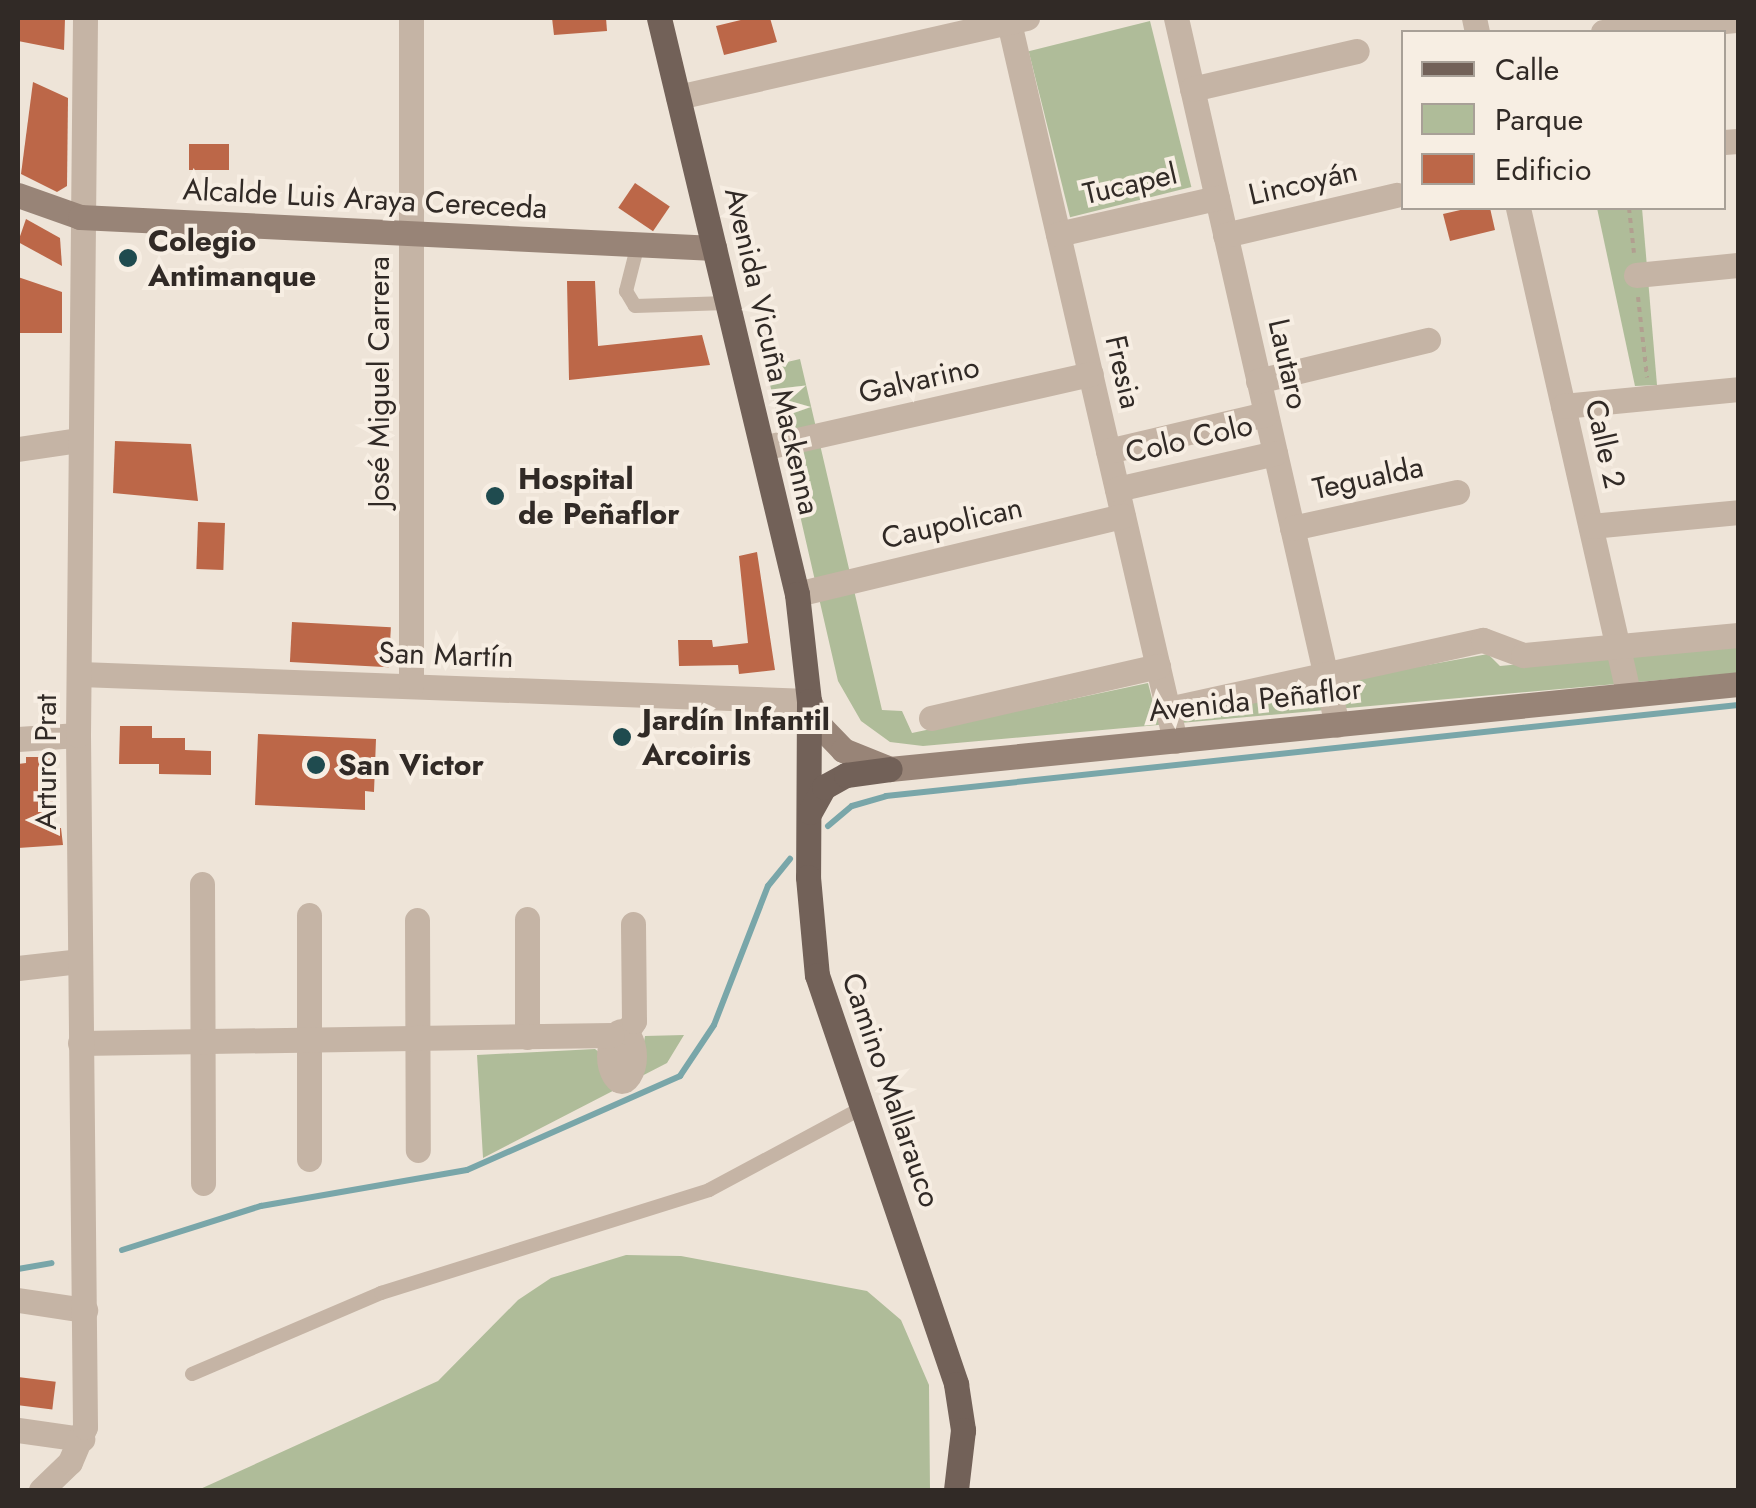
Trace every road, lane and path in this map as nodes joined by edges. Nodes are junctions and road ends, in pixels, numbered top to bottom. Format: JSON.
{"nodes":[{"id":1,"x":85,"y":18,"type":"edge"},
{"id":2,"x":411,"y":18,"type":"edge"},
{"id":3,"x":659,"y":18,"type":"edge"},
{"id":4,"x":1176,"y":18,"type":"edge"},
{"id":5,"x":1015,"y":19,"type":"edge"},
{"id":6,"x":1738,"y":20,"type":"edge"},
{"id":7,"x":1626,"y":30,"type":"edge"},
{"id":8,"x":1357,"y":51,"type":"dead end"},
{"id":9,"x":1192,"y":89,"type":"junction"},
{"id":10,"x":678,"y":98,"type":"junction"},
{"id":11,"x":18,"y":195,"type":"edge"},
{"id":12,"x":1396,"y":195,"type":"dead end"},
{"id":13,"x":1216,"y":198,"type":"junction"},
{"id":14,"x":1518,"y":210,"type":"edge"},
{"id":15,"x":1630,"y":210,"type":"edge"},
{"id":16,"x":80,"y":217,"type":"junction"},
{"id":17,"x":412,"y":234,"type":"junction"},
{"id":18,"x":1058,"y":234,"type":"junction"},
{"id":19,"x":1225,"y":234,"type":"junction"},
{"id":20,"x":638,"y":244,"type":"junction"},
{"id":21,"x":714,"y":248,"type":"junction"},
{"id":22,"x":1738,"y":265,"type":"edge"},
{"id":23,"x":1636,"y":275,"type":"junction"},
{"id":24,"x":727,"y":303,"type":"junction"},
{"id":25,"x":1428,"y":340,"type":"dead end"},
{"id":26,"x":1090,"y":374,"type":"junction"},
{"id":27,"x":1258,"y":382,"type":"junction"},
{"id":28,"x":1738,"y":389,"type":"edge"},
{"id":29,"x":1649,"y":398,"type":"junction"},
{"id":30,"x":1563,"y":406,"type":"junction"},
{"id":31,"x":1266,"y":414,"type":"junction"},
{"id":32,"x":78,"y":440,"type":"junction"},
{"id":33,"x":762,"y":448,"type":"junction"},
{"id":34,"x":18,"y":450,"type":"edge"},
{"id":35,"x":1108,"y":451,"type":"junction"},
{"id":36,"x":1275,"y":453,"type":"junction"},
{"id":37,"x":1117,"y":490,"type":"junction"},
{"id":38,"x":1457,"y":492,"type":"dead end"},
{"id":39,"x":1738,"y":512,"type":"edge"},
{"id":40,"x":1123,"y":516,"type":"junction"},
{"id":41,"x":1591,"y":526,"type":"junction"},
{"id":42,"x":1292,"y":528,"type":"junction"},
{"id":43,"x":797,"y":594,"type":"junction"},
{"id":44,"x":1738,"y":634,"type":"edge"},
{"id":45,"x":1618,"y":646,"type":"junction"},
{"id":46,"x":1158,"y":666,"type":"junction"},
{"id":47,"x":80,"y":674,"type":"junction"},
{"id":48,"x":1325,"y":674,"type":"junction"},
{"id":49,"x":1738,"y":684,"type":"edge"},
{"id":50,"x":411,"y":686,"type":"junction"},
{"id":51,"x":1629,"y":695,"type":"junction"},
{"id":52,"x":809,"y":701,"type":"junction"},
{"id":53,"x":1168,"y":708,"type":"junction"},
{"id":54,"x":931,"y":718,"type":"dead end"},
{"id":55,"x":1337,"y":725,"type":"junction"},
{"id":56,"x":78,"y":734,"type":"junction"},
{"id":57,"x":18,"y":739,"type":"edge"},
{"id":58,"x":1175,"y":741,"type":"junction"},
{"id":59,"x":890,"y":769,"type":"junction"},
{"id":60,"x":808,"y":817,"type":"junction"},
{"id":61,"x":202,"y":884,"type":"dead end"},
{"id":62,"x":309,"y":915,"type":"dead end"},
{"id":63,"x":527,"y":919,"type":"dead end"},
{"id":64,"x":417,"y":920,"type":"dead end"},
{"id":65,"x":633,"y":924,"type":"dead end"},
{"id":66,"x":79,"y":961,"type":"junction"},
{"id":67,"x":18,"y":968,"type":"edge"},
{"id":68,"x":527,"y":1037,"type":"junction"},
{"id":69,"x":418,"y":1040,"type":"junction"},
{"id":70,"x":311,"y":1041,"type":"junction"},
{"id":71,"x":202,"y":1042,"type":"junction"},
{"id":72,"x":80,"y":1043,"type":"junction"},
{"id":73,"x":862,"y":1108,"type":"junction"},
{"id":74,"x":418,"y":1150,"type":"dead end"},
{"id":75,"x":309,"y":1159,"type":"dead end"},
{"id":76,"x":203,"y":1183,"type":"dead end"},
{"id":77,"x":18,"y":1300,"type":"edge"},
{"id":78,"x":85,"y":1310,"type":"junction"},
{"id":79,"x":192,"y":1374,"type":"dead end"},
{"id":80,"x":18,"y":1430,"type":"edge"},
{"id":81,"x":82,"y":1439,"type":"junction"},
{"id":82,"x":40,"y":1490,"type":"edge"},
{"id":83,"x":956,"y":1490,"type":"edge"}],
"edges":[{"from":1,"to":16,"type":"street","name":"Arturo Prat"},
{"from":2,"to":17,"type":"street","name":"José Miguel Carrera"},
{"from":3,"to":10,"type":"main road","name":"Avenida Vicuña Mackenna"},
{"from":4,"to":9,"type":"street","name":"Lautaro"},
{"from":5,"to":10,"type":"street"},
{"from":5,"to":18,"type":"street","name":"Fresia"},
{"from":6,"to":7,"type":"street"},
{"from":8,"to":9,"type":"street"},
{"from":9,"to":13,"type":"street","name":"Lautaro"},
{"from":10,"to":21,"type":"main road","name":"Avenida Vicuña Mackenna"},
{"from":11,"to":16,"type":"main road","name":"Alcalde Luis Araya Cereceda"},
{"from":12,"to":19,"type":"street","name":"Lincoyán"},
{"from":13,"to":18,"type":"street","name":"Tucapel"},
{"from":13,"to":19,"type":"street","name":"Lautaro"},
{"from":14,"to":30,"type":"street","name":"Calle 2"},
{"from":15,"to":23,"type":"path"},
{"from":16,"to":17,"type":"main road","name":"Alcalde Luis Araya Cereceda"},
{"from":16,"to":32,"type":"street","name":"Arturo Prat"},
{"from":17,"to":20,"type":"main road","name":"Alcalde Luis Araya Cereceda"},
{"from":17,"to":50,"type":"street","name":"José Miguel Carrera"},
{"from":18,"to":26,"type":"street","name":"Fresia"},
{"from":19,"to":27,"type":"street","name":"Lautaro"},
{"from":20,"to":21,"type":"main road","name":"Alcalde Luis Araya Cereceda"},
{"from":20,"to":24,"type":"lane"},
{"from":21,"to":24,"type":"main road","name":"Avenida Vicuña Mackenna"},
{"from":22,"to":23,"type":"street"},
{"from":23,"to":29,"type":"path"},
{"from":24,"to":33,"type":"main road","name":"Avenida Vicuña Mackenna"},
{"from":25,"to":27,"type":"street"},
{"from":26,"to":33,"type":"street","name":"Galvarino"},
{"from":26,"to":35,"type":"street","name":"Fresia"},
{"from":27,"to":31,"type":"street","name":"Lautaro"},
{"from":28,"to":29,"type":"street"},
{"from":29,"to":30,"type":"street"},
{"from":30,"to":41,"type":"street","name":"Calle 2"},
{"from":31,"to":35,"type":"street","name":"Colo Colo"},
{"from":31,"to":36,"type":"street","name":"Lautaro"},
{"from":32,"to":34,"type":"street"},
{"from":32,"to":47,"type":"street","name":"Arturo Prat"},
{"from":33,"to":43,"type":"main road","name":"Avenida Vicuña Mackenna"},
{"from":35,"to":37,"type":"street","name":"Fresia"},
{"from":36,"to":37,"type":"street","name":"Colo Colo"},
{"from":36,"to":42,"type":"street","name":"Lautaro"},
{"from":37,"to":40,"type":"street","name":"Fresia"},
{"from":38,"to":42,"type":"street","name":"Tegualda"},
{"from":39,"to":41,"type":"street"},
{"from":40,"to":43,"type":"street","name":"Caupolican"},
{"from":40,"to":46,"type":"street","name":"Fresia"},
{"from":41,"to":45,"type":"street","name":"Calle 2"},
{"from":42,"to":48,"type":"street","name":"Lautaro"},
{"from":43,"to":52,"type":"main road","name":"Avenida Vicuña Mackenna"},
{"from":44,"to":45,"type":"street","name":"Avenida Peñaflor"},
{"from":45,"to":48,"type":"street","name":"Avenida Peñaflor"},
{"from":45,"to":51,"type":"street","name":"Calle 2"},
{"from":46,"to":53,"type":"street","name":"Fresia"},
{"from":46,"to":54,"type":"street","name":"Avenida Peñaflor"},
{"from":47,"to":50,"type":"street","name":"San Martín"},
{"from":47,"to":56,"type":"street","name":"Arturo Prat"},
{"from":48,"to":53,"type":"street","name":"Avenida Peñaflor"},
{"from":48,"to":55,"type":"street","name":"Lautaro"},
{"from":49,"to":51,"type":"main road","name":"Avenida Peñaflor"},
{"from":50,"to":52,"type":"street","name":"San Martín"},
{"from":51,"to":55,"type":"main road","name":"Avenida Peñaflor"},
{"from":52,"to":59,"type":"main road","name":"Avenida Peñaflor"},
{"from":52,"to":60,"type":"main road","name":"Camino Mallarauco"},
{"from":53,"to":58,"type":"street","name":"Fresia"},
{"from":55,"to":58,"type":"main road","name":"Avenida Peñaflor"},
{"from":56,"to":57,"type":"street"},
{"from":56,"to":66,"type":"street","name":"Arturo Prat"},
{"from":58,"to":59,"type":"main road","name":"Avenida Peñaflor"},
{"from":59,"to":60,"type":"main road"},
{"from":60,"to":73,"type":"main road","name":"Camino Mallarauco"},
{"from":61,"to":71,"type":"street"},
{"from":62,"to":70,"type":"street"},
{"from":63,"to":68,"type":"street"},
{"from":64,"to":69,"type":"street"},
{"from":65,"to":68,"type":"street"},
{"from":66,"to":67,"type":"street"},
{"from":66,"to":72,"type":"street","name":"Arturo Prat"},
{"from":68,"to":69,"type":"street"},
{"from":69,"to":70,"type":"street"},
{"from":69,"to":74,"type":"street"},
{"from":70,"to":71,"type":"street"},
{"from":70,"to":75,"type":"street"},
{"from":71,"to":72,"type":"street"},
{"from":71,"to":76,"type":"street"},
{"from":72,"to":78,"type":"street","name":"Arturo Prat"},
{"from":73,"to":79,"type":"lane"},
{"from":73,"to":83,"type":"main road","name":"Camino Mallarauco"},
{"from":77,"to":78,"type":"street"},
{"from":78,"to":81,"type":"street","name":"Arturo Prat"},
{"from":80,"to":81,"type":"street"},
{"from":81,"to":82,"type":"street"}]}
